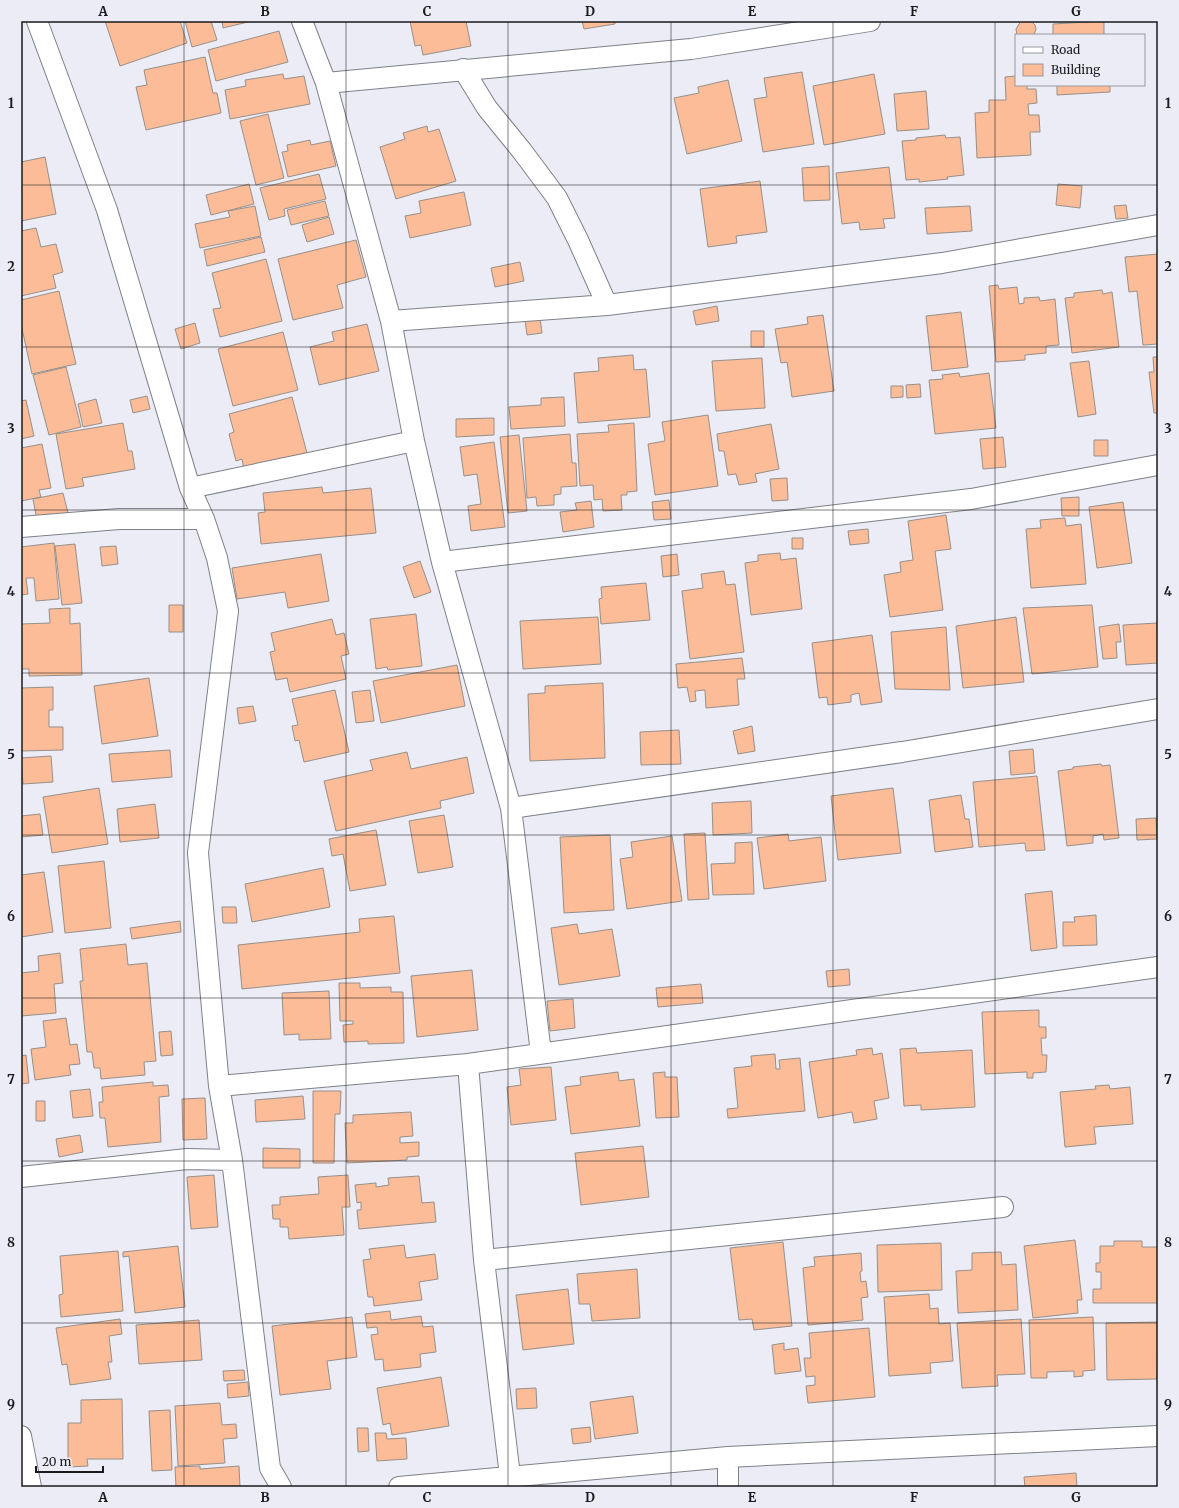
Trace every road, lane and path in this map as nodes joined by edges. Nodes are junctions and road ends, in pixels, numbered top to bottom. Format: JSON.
{"nodes":[{"id":1,"x":37,"y":21,"type":"edge"},
{"id":2,"x":302,"y":21,"type":"edge"},
{"id":3,"x":870,"y":21,"type":"edge"},
{"id":4,"x":463,"y":69,"type":"junction"},
{"id":5,"x":326,"y":83,"type":"junction"},
{"id":6,"x":1158,"y":225,"type":"edge"},
{"id":7,"x":607,"y":305,"type":"junction"},
{"id":8,"x":391,"y":320,"type":"junction"},
{"id":9,"x":414,"y":441,"type":"junction"},
{"id":10,"x":1158,"y":465,"type":"edge"},
{"id":11,"x":190,"y":488,"type":"junction"},
{"id":12,"x":204,"y":519,"type":"junction"},
{"id":13,"x":21,"y":527,"type":"edge"},
{"id":14,"x":442,"y":562,"type":"junction"},
{"id":15,"x":1158,"y":709,"type":"edge"},
{"id":16,"x":511,"y":808,"type":"junction"},
{"id":17,"x":1158,"y":968,"type":"edge"},
{"id":18,"x":541,"y":1053,"type":"junction"},
{"id":19,"x":468,"y":1064,"type":"junction"},
{"id":20,"x":219,"y":1086,"type":"junction"},
{"id":21,"x":232,"y":1160,"type":"junction"},
{"id":22,"x":21,"y":1177,"type":"edge"},
{"id":23,"x":1003,"y":1207,"type":"dead end"},
{"id":24,"x":484,"y":1260,"type":"junction"},
{"id":25,"x":21,"y":1436,"type":"edge"},
{"id":26,"x":1158,"y":1436,"type":"edge"},
{"id":27,"x":728,"y":1457,"type":"junction"},
{"id":28,"x":510,"y":1476,"type":"junction"},
{"id":29,"x":31,"y":1487,"type":"edge"},
{"id":30,"x":281,"y":1487,"type":"edge"},
{"id":31,"x":399,"y":1487,"type":"edge"},
{"id":32,"x":728,"y":1487,"type":"edge"}],
"edges":[{"from":1,"to":11,"type":"street"},
{"from":2,"to":5,"type":"street"},
{"from":3,"to":4,"type":"street"},
{"from":4,"to":5,"type":"street"},
{"from":4,"to":7,"type":"street"},
{"from":5,"to":8,"type":"street"},
{"from":6,"to":7,"type":"street"},
{"from":7,"to":8,"type":"street"},
{"from":8,"to":9,"type":"street"},
{"from":9,"to":11,"type":"street"},
{"from":9,"to":14,"type":"street"},
{"from":10,"to":14,"type":"street"},
{"from":11,"to":12,"type":"street"},
{"from":12,"to":13,"type":"street"},
{"from":12,"to":20,"type":"street"},
{"from":14,"to":16,"type":"street"},
{"from":15,"to":16,"type":"street"},
{"from":16,"to":18,"type":"street"},
{"from":17,"to":18,"type":"street"},
{"from":18,"to":19,"type":"street"},
{"from":19,"to":20,"type":"street"},
{"from":19,"to":24,"type":"street"},
{"from":20,"to":21,"type":"street"},
{"from":21,"to":22,"type":"street"},
{"from":21,"to":30,"type":"street"},
{"from":23,"to":24,"type":"street"},
{"from":24,"to":28,"type":"street"},
{"from":25,"to":29,"type":"street"},
{"from":26,"to":27,"type":"street"},
{"from":27,"to":28,"type":"street"},
{"from":27,"to":32,"type":"street"},
{"from":28,"to":31,"type":"street"}]}
